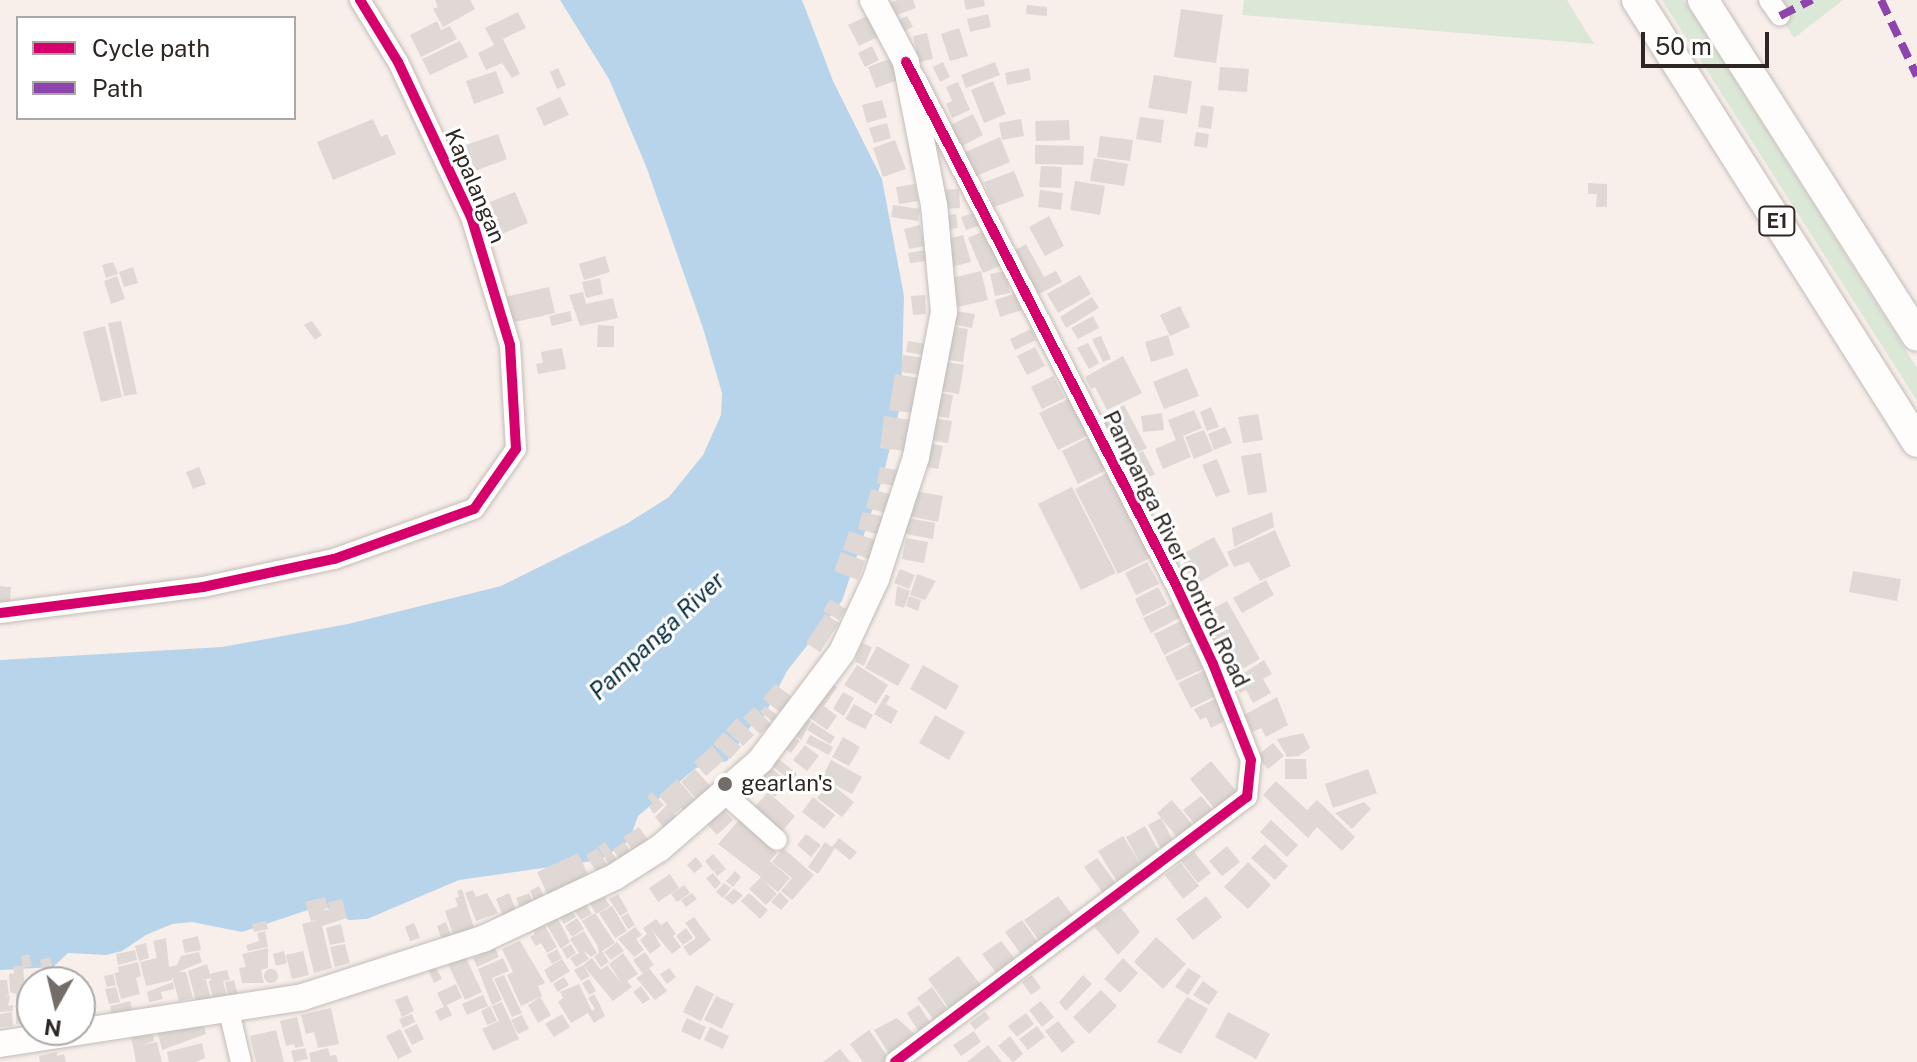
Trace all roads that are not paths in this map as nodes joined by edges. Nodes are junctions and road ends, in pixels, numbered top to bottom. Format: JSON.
{"nodes":[{"id":1,"x":360,"y":0,"type":"edge"},
{"id":2,"x":873,"y":0,"type":"edge"},
{"id":3,"x":1637,"y":0,"type":"edge"},
{"id":4,"x":1703,"y":0,"type":"edge"},
{"id":5,"x":906,"y":62,"type":"junction"},
{"id":6,"x":1917,"y":336,"type":"edge"},
{"id":7,"x":1917,"y":442,"type":"edge"},
{"id":8,"x":0,"y":613,"type":"edge"},
{"id":9,"x":723,"y":792,"type":"junction"},
{"id":10,"x":777,"y":840,"type":"dead end"},
{"id":11,"x":229,"y":1011,"type":"junction"},
{"id":12,"x":0,"y":1044,"type":"edge"},
{"id":13,"x":241,"y":1062,"type":"edge"},
{"id":14,"x":895,"y":1062,"type":"edge"}],
"edges":[{"from":1,"to":8,"type":"street","name":"Kapalangan"},
{"from":2,"to":5,"type":"main road","name":"Pampanga River Control Road"},
{"from":3,"to":7,"type":"highway","number":"E1"},
{"from":4,"to":6,"type":"highway","number":"E1"},
{"from":5,"to":9,"type":"main road"},
{"from":5,"to":14,"type":"street","name":"Pampanga River Control Road"},
{"from":9,"to":10,"type":"street"},
{"from":9,"to":11,"type":"main road"},
{"from":11,"to":12,"type":"main road"},
{"from":11,"to":13,"type":"street"}]}
